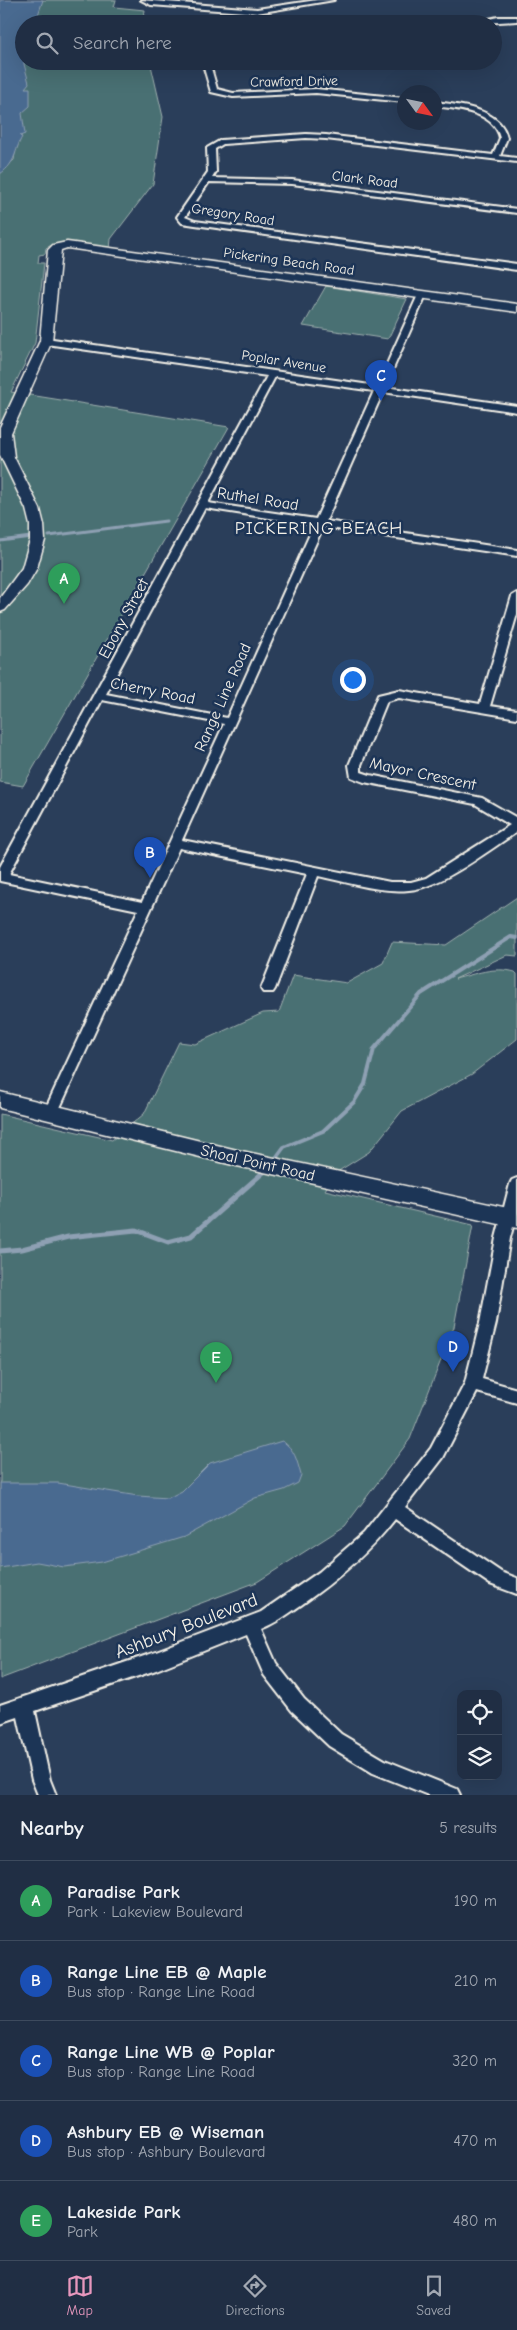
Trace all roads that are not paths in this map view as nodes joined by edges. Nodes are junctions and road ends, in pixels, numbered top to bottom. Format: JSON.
{"nodes":[{"id":1,"x":144,"y":0,"type":"edge"},
{"id":2,"x":331,"y":0,"type":"edge"},
{"id":3,"x":502,"y":19,"type":"edge"},
{"id":4,"x":517,"y":19,"type":"edge"},
{"id":5,"x":208,"y":70,"type":"edge"},
{"id":6,"x":397,"y":99,"type":"edge"},
{"id":7,"x":442,"y":105,"type":"edge"},
{"id":8,"x":496,"y":157,"type":"junction"},
{"id":9,"x":517,"y":160,"type":"edge"},
{"id":10,"x":208,"y":180,"type":"junction"},
{"id":11,"x":517,"y":211,"type":"edge"},
{"id":12,"x":517,"y":267,"type":"edge"},
{"id":13,"x":422,"y":295,"type":"junction"},
{"id":14,"x":517,"y":308,"type":"edge"},
{"id":15,"x":46,"y":340,"type":"junction"},
{"id":16,"x":273,"y":373,"type":"junction"},
{"id":17,"x":380,"y":389,"type":"junction"},
{"id":18,"x":517,"y":410,"type":"edge"},
{"id":19,"x":202,"y":505,"type":"junction"},
{"id":20,"x":320,"y":523,"type":"junction"},
{"id":21,"x":517,"y":553,"type":"edge"},
{"id":22,"x":517,"y":596,"type":"edge"},
{"id":23,"x":0,"y":606,"type":"edge"},
{"id":24,"x":99,"y":696,"type":"junction"},
{"id":25,"x":484,"y":708,"type":"junction"},
{"id":26,"x":517,"y":714,"type":"edge"},
{"id":27,"x":230,"y":722,"type":"junction"},
{"id":28,"x":517,"y":825,"type":"edge"},
{"id":29,"x":175,"y":842,"type":"junction"},
{"id":30,"x":314,"y":871,"type":"junction"},
{"id":31,"x":0,"y":877,"type":"edge"},
{"id":32,"x":146,"y":907,"type":"junction"},
{"id":33,"x":268,"y":989,"type":"dead end"},
{"id":34,"x":0,"y":1100,"type":"edge"},
{"id":35,"x":51,"y":1112,"type":"junction"},
{"id":36,"x":517,"y":1184,"type":"edge"},
{"id":37,"x":513,"y":1219,"type":"edge"},
{"id":38,"x":473,"y":1384,"type":"junction"},
{"id":39,"x":517,"y":1396,"type":"edge"},
{"id":40,"x":394,"y":1509,"type":"junction"},
{"id":41,"x":517,"y":1586,"type":"edge"},
{"id":42,"x":251,"y":1625,"type":"junction"},
{"id":43,"x":25,"y":1706,"type":"junction"},
{"id":44,"x":0,"y":1714,"type":"edge"},
{"id":45,"x":47,"y":1795,"type":"edge"},
{"id":46,"x":451,"y":1795,"type":"edge"}],
"edges":[{"from":1,"to":2,"type":"street"},
{"from":3,"to":4,"type":"street"},
{"from":5,"to":6,"type":"street","name":"Crawford Drive"},
{"from":7,"to":8,"type":"street"},
{"from":8,"to":9,"type":"street","name":"Gregory Road"},
{"from":8,"to":10,"type":"street","name":"Gregory Road"},
{"from":10,"to":11,"type":"street","name":"Clark Road"},
{"from":10,"to":12,"type":"street","name":"Gregory Road"},
{"from":13,"to":14,"type":"street","name":"Pickering Beach Road"},
{"from":13,"to":15,"type":"street","name":"Pickering Beach Road"},
{"from":13,"to":17,"type":"street","name":"Range Line Road"},
{"from":15,"to":16,"type":"street","name":"Poplar Avenue"},
{"from":15,"to":23,"type":"street"},
{"from":16,"to":17,"type":"street","name":"Poplar Avenue"},
{"from":16,"to":19,"type":"street","name":"Ebony Street"},
{"from":17,"to":18,"type":"street","name":"Poplar Avenue"},
{"from":17,"to":20,"type":"street","name":"Range Line Road"},
{"from":19,"to":20,"type":"street","name":"Ruthel Road"},
{"from":19,"to":24,"type":"street","name":"Ebony Street"},
{"from":20,"to":21,"type":"street","name":"Ruthel Road"},
{"from":20,"to":27,"type":"street","name":"Range Line Road"},
{"from":22,"to":25,"type":"street"},
{"from":24,"to":27,"type":"street","name":"Cherry Road"},
{"from":24,"to":31,"type":"street","name":"Ebony Street"},
{"from":25,"to":26,"type":"street","name":"Mayor Crescent"},
{"from":25,"to":28,"type":"street","name":"Mayor Crescent"},
{"from":27,"to":29,"type":"street","name":"Range Line Road"},
{"from":28,"to":30,"type":"street","name":"Mayor Crescent"},
{"from":29,"to":30,"type":"street","name":"Mayor Crescent"},
{"from":29,"to":32,"type":"street","name":"Range Line Road"},
{"from":30,"to":33,"type":"street"},
{"from":31,"to":32,"type":"street"},
{"from":32,"to":35,"type":"street","name":"Range Line Road"},
{"from":34,"to":35,"type":"street","name":"Shoal Point Road"},
{"from":35,"to":37,"type":"street","name":"Shoal Point Road"},
{"from":36,"to":37,"type":"street","name":"Ashbury Boulevard"},
{"from":37,"to":38,"type":"street","name":"Ashbury Boulevard"},
{"from":38,"to":39,"type":"street"},
{"from":38,"to":40,"type":"street","name":"Ashbury Boulevard"},
{"from":40,"to":41,"type":"street"},
{"from":40,"to":42,"type":"street","name":"Ashbury Boulevard"},
{"from":42,"to":43,"type":"street","name":"Ashbury Boulevard"},
{"from":42,"to":46,"type":"street"},
{"from":43,"to":44,"type":"street","name":"Ashbury Boulevard"},
{"from":43,"to":45,"type":"street"}]}
